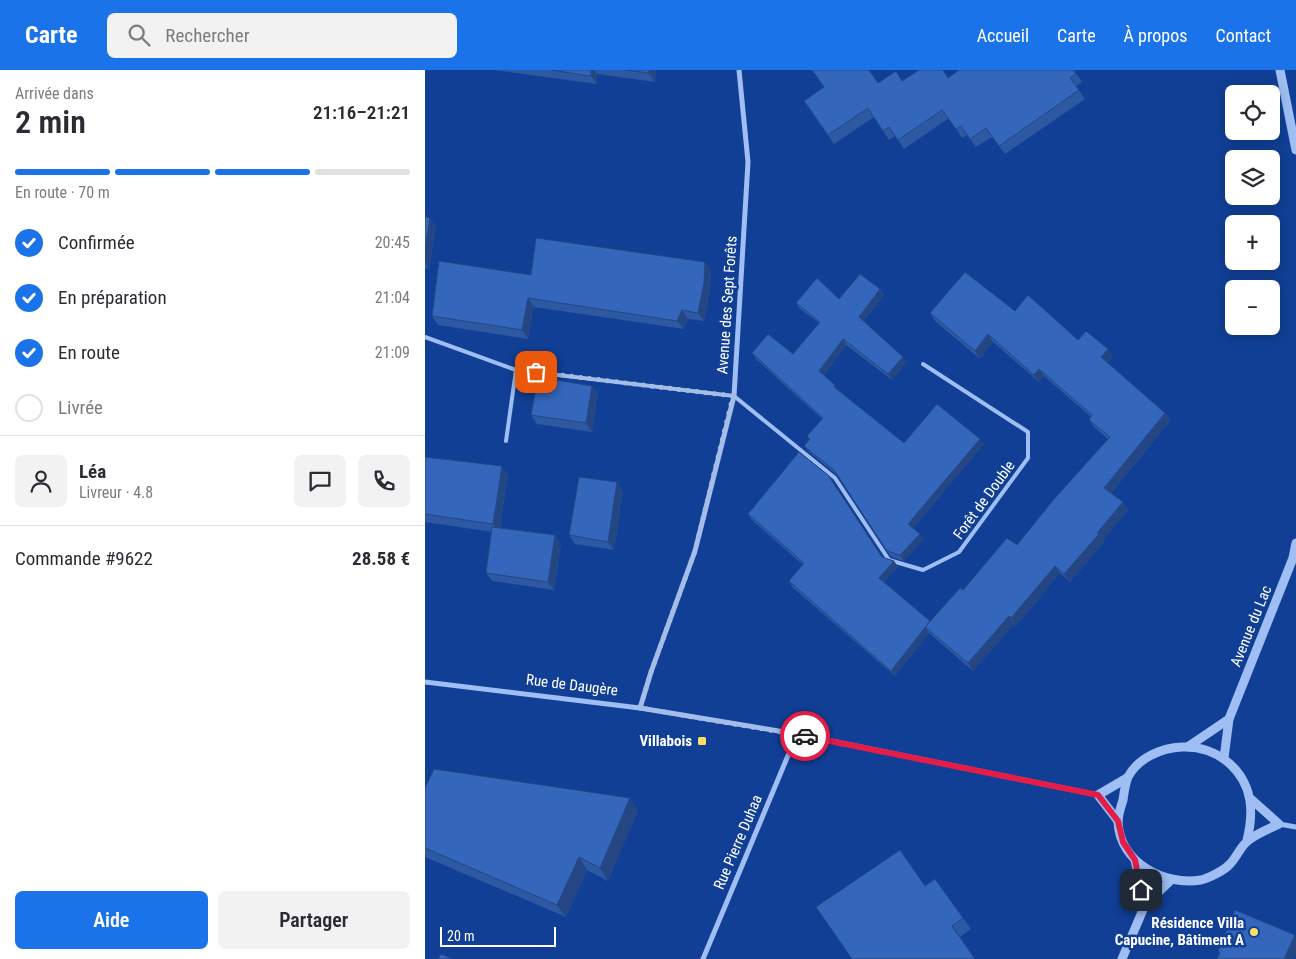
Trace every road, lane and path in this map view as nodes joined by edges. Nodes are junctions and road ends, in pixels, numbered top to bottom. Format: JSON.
{"nodes":[{"id":1,"x":739,"y":70,"type":"edge"},
{"id":2,"x":1279,"y":70,"type":"edge"},
{"id":3,"x":1296,"y":150,"type":"edge"},
{"id":4,"x":425,"y":337,"type":"edge"},
{"id":5,"x":923,"y":364,"type":"dead end"},
{"id":6,"x":516,"y":370,"type":"junction"},
{"id":7,"x":733,"y":396,"type":"junction"},
{"id":8,"x":506,"y":441,"type":"dead end"},
{"id":9,"x":1296,"y":542,"type":"edge"},
{"id":10,"x":425,"y":682,"type":"edge"},
{"id":11,"x":640,"y":708,"type":"junction"},
{"id":12,"x":1229,"y":719,"type":"junction"},
{"id":13,"x":797,"y":734,"type":"junction"},
{"id":14,"x":1189,"y":746,"type":"junction"},
{"id":15,"x":1224,"y":758,"type":"junction"},
{"id":16,"x":1127,"y":778,"type":"junction"},
{"id":17,"x":1098,"y":795,"type":"junction"},
{"id":18,"x":1251,"y":799,"type":"junction"},
{"id":19,"x":1118,"y":821,"type":"junction"},
{"id":20,"x":1279,"y":824,"type":"junction"},
{"id":21,"x":1296,"y":827,"type":"edge"},
{"id":22,"x":1247,"y":840,"type":"junction"},
{"id":23,"x":1135,"y":860,"type":"junction"},
{"id":24,"x":1171,"y":880,"type":"junction"},
{"id":25,"x":1145,"y":905,"type":"junction"},
{"id":26,"x":703,"y":959,"type":"edge"},
{"id":27,"x":1122,"y":959,"type":"edge"}],
"edges":[{"from":1,"to":7,"type":"street","name":"Avenue des Sept Forêts"},
{"from":2,"to":3,"type":"street"},
{"from":4,"to":6,"type":"lane"},
{"from":5,"to":7,"type":"lane","name":"Forêt de Double"},
{"from":6,"to":7,"type":"lane"},
{"from":6,"to":8,"type":"lane"},
{"from":7,"to":11,"type":"street","name":"Avenue des Sept Forêts"},
{"from":9,"to":12,"type":"street","name":"Avenue du Lac"},
{"from":10,"to":11,"type":"street","name":"Rue de Daugère"},
{"from":11,"to":13,"type":"street","name":"Rue de Daugère"},
{"from":12,"to":14,"type":"street"},
{"from":12,"to":15,"type":"street","name":"Avenue du Lac"},
{"from":13,"to":17,"type":"street","name":"Rue de Daugère"},
{"from":13,"to":26,"type":"street","name":"Rue Pierre Duhaa"},
{"from":14,"to":15,"type":"street"},
{"from":14,"to":16,"type":"street"},
{"from":15,"to":18,"type":"street"},
{"from":16,"to":17,"type":"street"},
{"from":16,"to":19,"type":"street"},
{"from":17,"to":19,"type":"street"},
{"from":18,"to":20,"type":"street"},
{"from":18,"to":22,"type":"street"},
{"from":19,"to":23,"type":"street"},
{"from":20,"to":21,"type":"street"},
{"from":20,"to":22,"type":"street"},
{"from":22,"to":24,"type":"street"},
{"from":23,"to":24,"type":"street"},
{"from":23,"to":25,"type":"street"},
{"from":24,"to":25,"type":"street"},
{"from":25,"to":27,"type":"street"}]}
